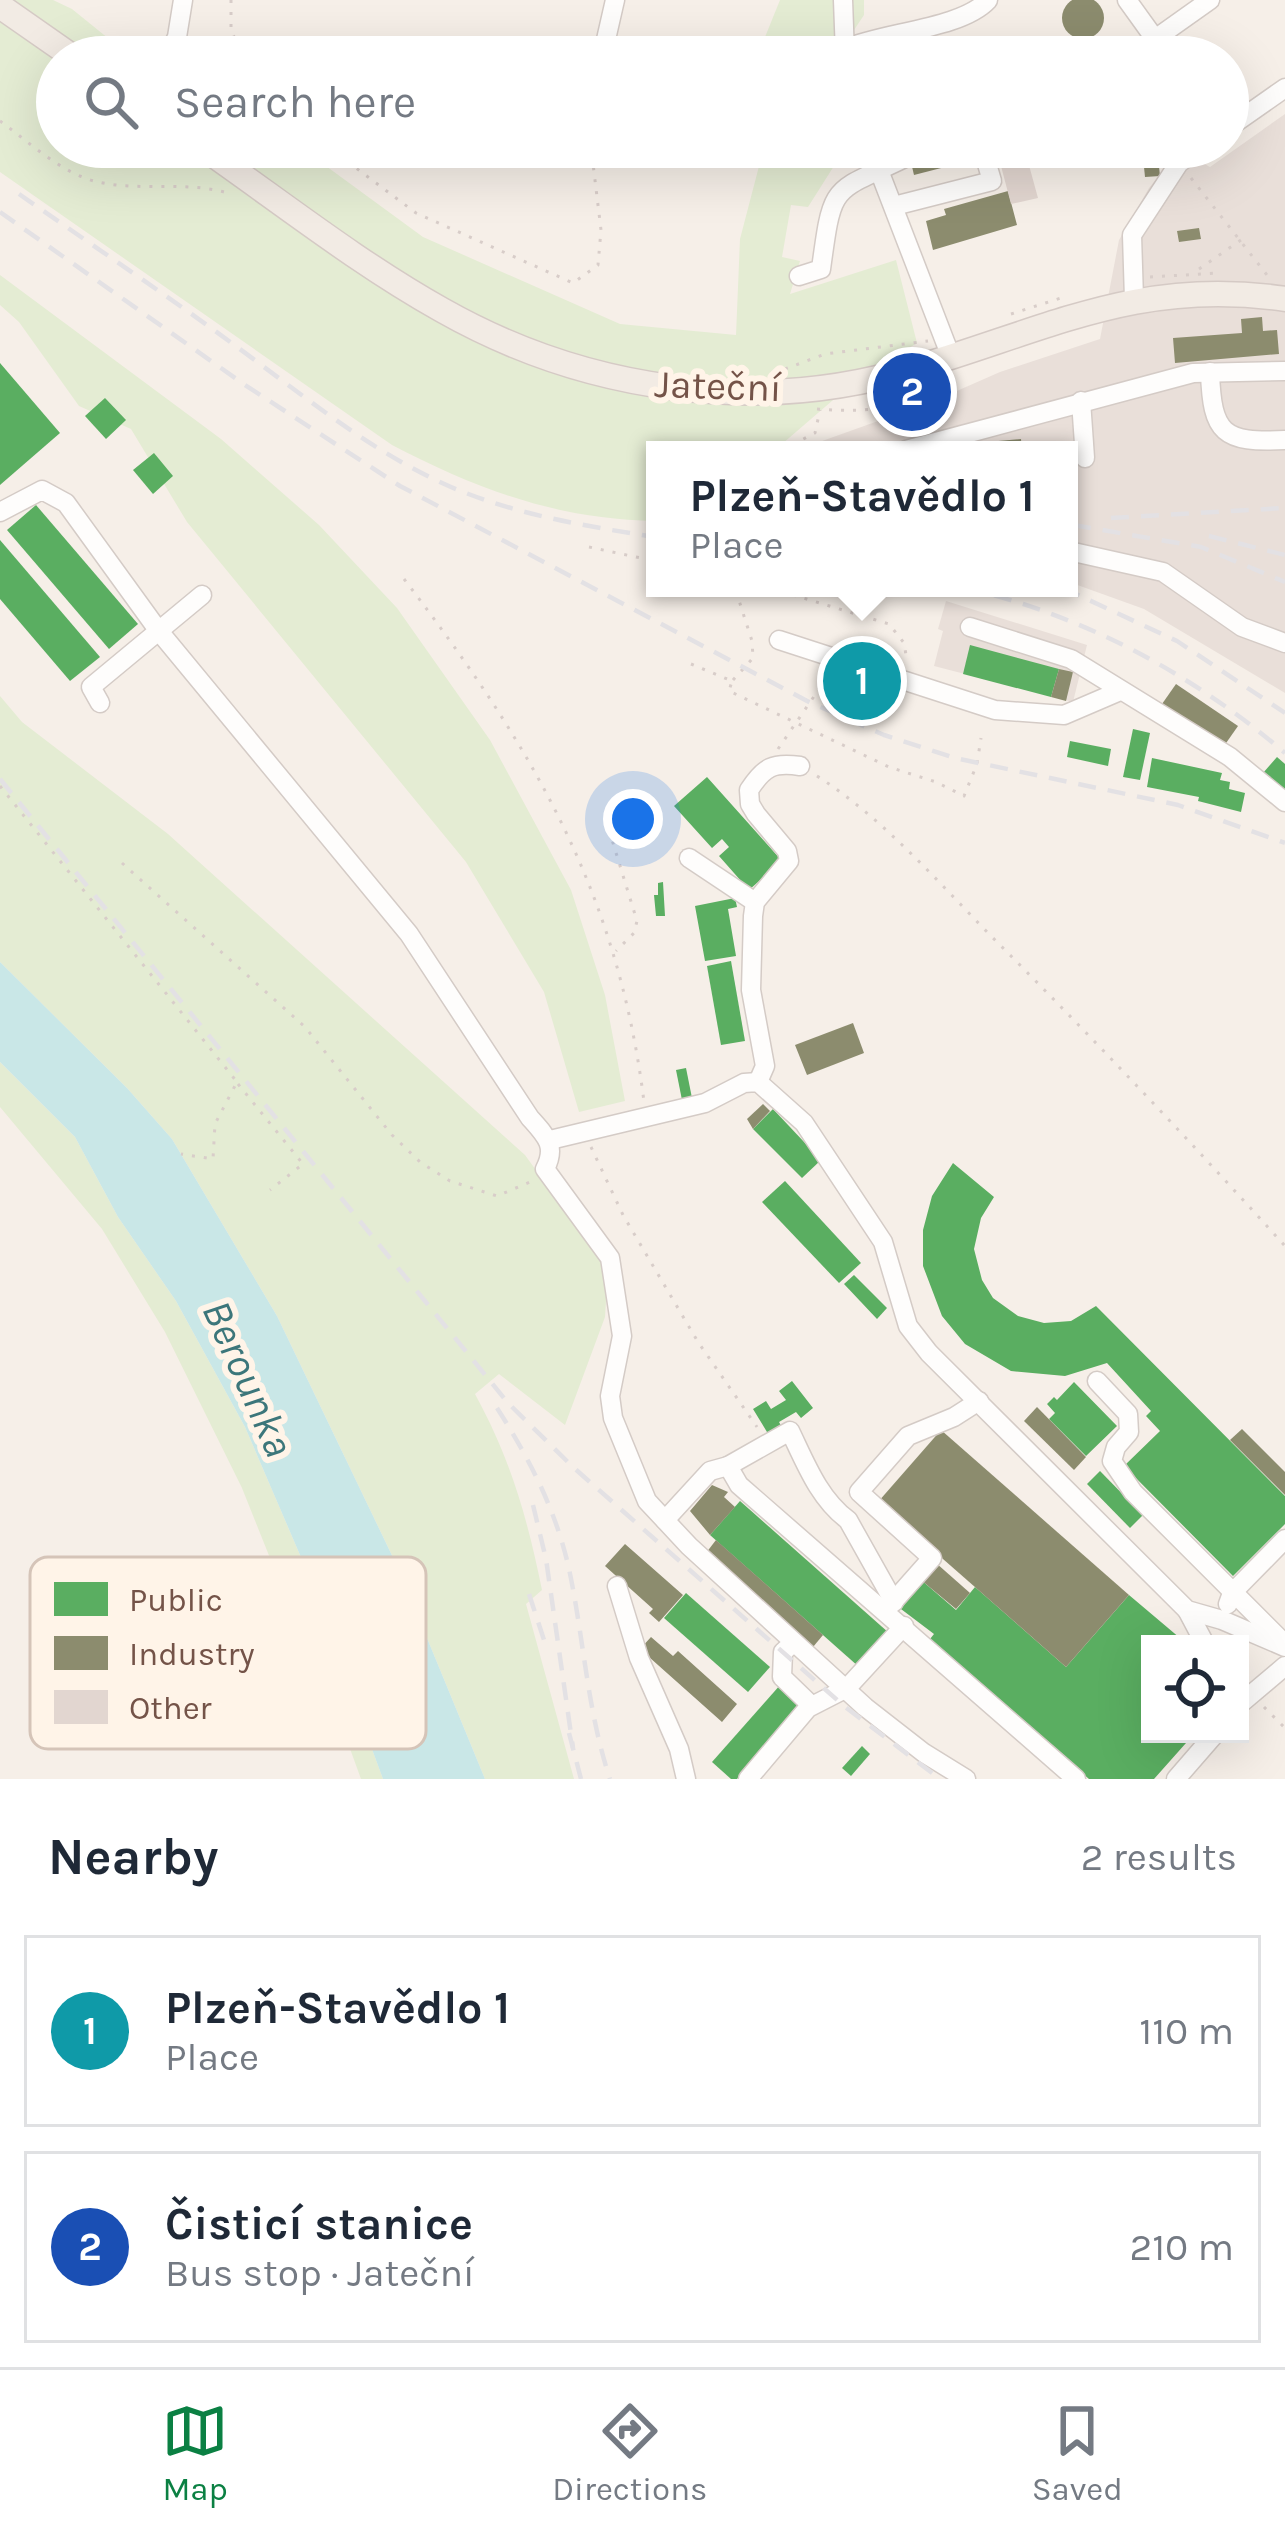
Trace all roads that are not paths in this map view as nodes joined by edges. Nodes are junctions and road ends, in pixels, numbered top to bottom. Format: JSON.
{"nodes":[{"id":1,"x":183,"y":0,"type":"edge"},
{"id":2,"x":615,"y":0,"type":"edge"},
{"id":3,"x":843,"y":0,"type":"edge"},
{"id":4,"x":988,"y":0,"type":"edge"},
{"id":5,"x":1127,"y":0,"type":"edge"},
{"id":6,"x":1210,"y":0,"type":"edge"},
{"id":7,"x":0,"y":3,"type":"edge"},
{"id":8,"x":43,"y":36,"type":"edge"},
{"id":9,"x":177,"y":36,"type":"edge"},
{"id":10,"x":607,"y":36,"type":"edge"},
{"id":11,"x":844,"y":36,"type":"edge"},
{"id":12,"x":876,"y":36,"type":"edge"},
{"id":13,"x":1153,"y":36,"type":"edge"},
{"id":14,"x":1159,"y":36,"type":"edge"},
{"id":15,"x":1285,"y":88,"type":"edge"},
{"id":16,"x":1249,"y":113,"type":"edge"},
{"id":17,"x":233,"y":168,"type":"edge"},
{"id":18,"x":883,"y":168,"type":"edge"},
{"id":19,"x":988,"y":168,"type":"edge"},
{"id":20,"x":1176,"y":168,"type":"edge"},
{"id":21,"x":880,"y":170,"type":"junction"},
{"id":22,"x":894,"y":206,"type":"junction"},
{"id":23,"x":799,"y":276,"type":"dead end"},
{"id":24,"x":1133,"y":289,"type":"junction"},
{"id":25,"x":1285,"y":299,"type":"edge"},
{"id":26,"x":951,"y":357,"type":"junction"},
{"id":27,"x":1285,"y":371,"type":"edge"},
{"id":28,"x":1210,"y":372,"type":"junction"},
{"id":29,"x":1081,"y":401,"type":"junction"},
{"id":30,"x":1285,"y":440,"type":"edge"},
{"id":31,"x":938,"y":441,"type":"edge"},
{"id":32,"x":1085,"y":458,"type":"dead end"},
{"id":33,"x":0,"y":512,"type":"edge"},
{"id":34,"x":1078,"y":552,"type":"edge"},
{"id":35,"x":202,"y":595,"type":"dead end"},
{"id":36,"x":970,"y":627,"type":"dead end"},
{"id":37,"x":158,"y":630,"type":"junction"},
{"id":38,"x":779,"y":640,"type":"dead end"},
{"id":39,"x":1285,"y":643,"type":"edge"},
{"id":40,"x":1120,"y":691,"type":"junction"},
{"id":41,"x":100,"y":704,"type":"dead end"},
{"id":42,"x":800,"y":766,"type":"road end"},
{"id":43,"x":1285,"y":802,"type":"edge"},
{"id":44,"x":689,"y":858,"type":"dead end"},
{"id":45,"x":754,"y":902,"type":"junction"},
{"id":46,"x":758,"y":1082,"type":"junction"},
{"id":47,"x":550,"y":1140,"type":"junction"},
{"id":48,"x":1097,"y":1381,"type":"dead end"},
{"id":49,"x":979,"y":1401,"type":"junction"},
{"id":50,"x":728,"y":1466,"type":"junction"},
{"id":51,"x":866,"y":1499,"type":"junction"},
{"id":52,"x":665,"y":1520,"type":"junction"},
{"id":53,"x":848,"y":1520,"type":"junction"},
{"id":54,"x":1285,"y":1539,"type":"edge"},
{"id":55,"x":617,"y":1586,"type":"dead end"},
{"id":56,"x":1232,"y":1593,"type":"junction"},
{"id":57,"x":890,"y":1606,"type":"junction"},
{"id":58,"x":1186,"y":1610,"type":"junction"},
{"id":59,"x":1222,"y":1620,"type":"junction"},
{"id":60,"x":904,"y":1626,"type":"junction"},
{"id":61,"x":1199,"y":1635,"type":"edge"},
{"id":62,"x":793,"y":1643,"type":"junction"},
{"id":63,"x":1285,"y":1645,"type":"edge"},
{"id":64,"x":1285,"y":1666,"type":"edge"},
{"id":65,"x":847,"y":1688,"type":"junction"},
{"id":66,"x":1249,"y":1691,"type":"edge"},
{"id":67,"x":811,"y":1705,"type":"junction"},
{"id":68,"x":1207,"y":1743,"type":"edge"},
{"id":69,"x":686,"y":1779,"type":"edge"},
{"id":70,"x":748,"y":1779,"type":"edge"},
{"id":71,"x":966,"y":1779,"type":"edge"},
{"id":72,"x":1076,"y":1779,"type":"edge"},
{"id":73,"x":1176,"y":1779,"type":"edge"}],
"edges":[{"from":1,"to":9,"type":"lane"},
{"from":2,"to":10,"type":"lane"},
{"from":3,"to":11,"type":"lane"},
{"from":4,"to":12,"type":"lane"},
{"from":5,"to":13,"type":"lane"},
{"from":6,"to":14,"type":"lane"},
{"from":7,"to":8,"type":"main road"},
{"from":15,"to":16,"type":"lane"},
{"from":17,"to":26,"type":"main road","name":"Jateční"},
{"from":18,"to":21,"type":"lane"},
{"from":19,"to":22,"type":"lane"},
{"from":20,"to":24,"type":"lane"},
{"from":21,"to":22,"type":"lane"},
{"from":21,"to":23,"type":"lane"},
{"from":22,"to":26,"type":"lane"},
{"from":24,"to":25,"type":"main road","name":"Jateční"},
{"from":24,"to":26,"type":"main road","name":"Jateční"},
{"from":27,"to":28,"type":"lane"},
{"from":28,"to":29,"type":"lane"},
{"from":28,"to":30,"type":"lane"},
{"from":29,"to":31,"type":"lane"},
{"from":29,"to":32,"type":"lane"},
{"from":33,"to":37,"type":"lane"},
{"from":34,"to":39,"type":"lane"},
{"from":35,"to":37,"type":"lane"},
{"from":36,"to":40,"type":"lane"},
{"from":37,"to":41,"type":"lane"},
{"from":37,"to":47,"type":"lane"},
{"from":38,"to":40,"type":"lane"},
{"from":40,"to":43,"type":"lane"},
{"from":42,"to":45,"type":"lane"},
{"from":44,"to":45,"type":"lane"},
{"from":45,"to":46,"type":"lane"},
{"from":46,"to":47,"type":"lane"},
{"from":46,"to":49,"type":"lane"},
{"from":47,"to":52,"type":"lane"},
{"from":48,"to":56,"type":"lane"},
{"from":49,"to":51,"type":"lane"},
{"from":49,"to":58,"type":"lane"},
{"from":50,"to":52,"type":"lane"},
{"from":50,"to":53,"type":"lane"},
{"from":50,"to":57,"type":"lane"},
{"from":51,"to":53,"type":"lane"},
{"from":51,"to":57,"type":"lane"},
{"from":52,"to":62,"type":"lane"},
{"from":53,"to":57,"type":"lane"},
{"from":54,"to":56,"type":"lane"},
{"from":55,"to":69,"type":"lane"},
{"from":56,"to":59,"type":"lane"},
{"from":56,"to":63,"type":"lane"},
{"from":57,"to":60,"type":"lane"},
{"from":58,"to":59,"type":"lane"},
{"from":58,"to":61,"type":"lane"},
{"from":59,"to":63,"type":"lane"},
{"from":60,"to":65,"type":"lane"},
{"from":60,"to":72,"type":"lane"},
{"from":62,"to":65,"type":"lane"},
{"from":62,"to":67,"type":"lane"},
{"from":64,"to":66,"type":"lane"},
{"from":65,"to":67,"type":"lane"},
{"from":65,"to":71,"type":"lane"},
{"from":67,"to":70,"type":"lane"},
{"from":68,"to":73,"type":"lane"}]}
